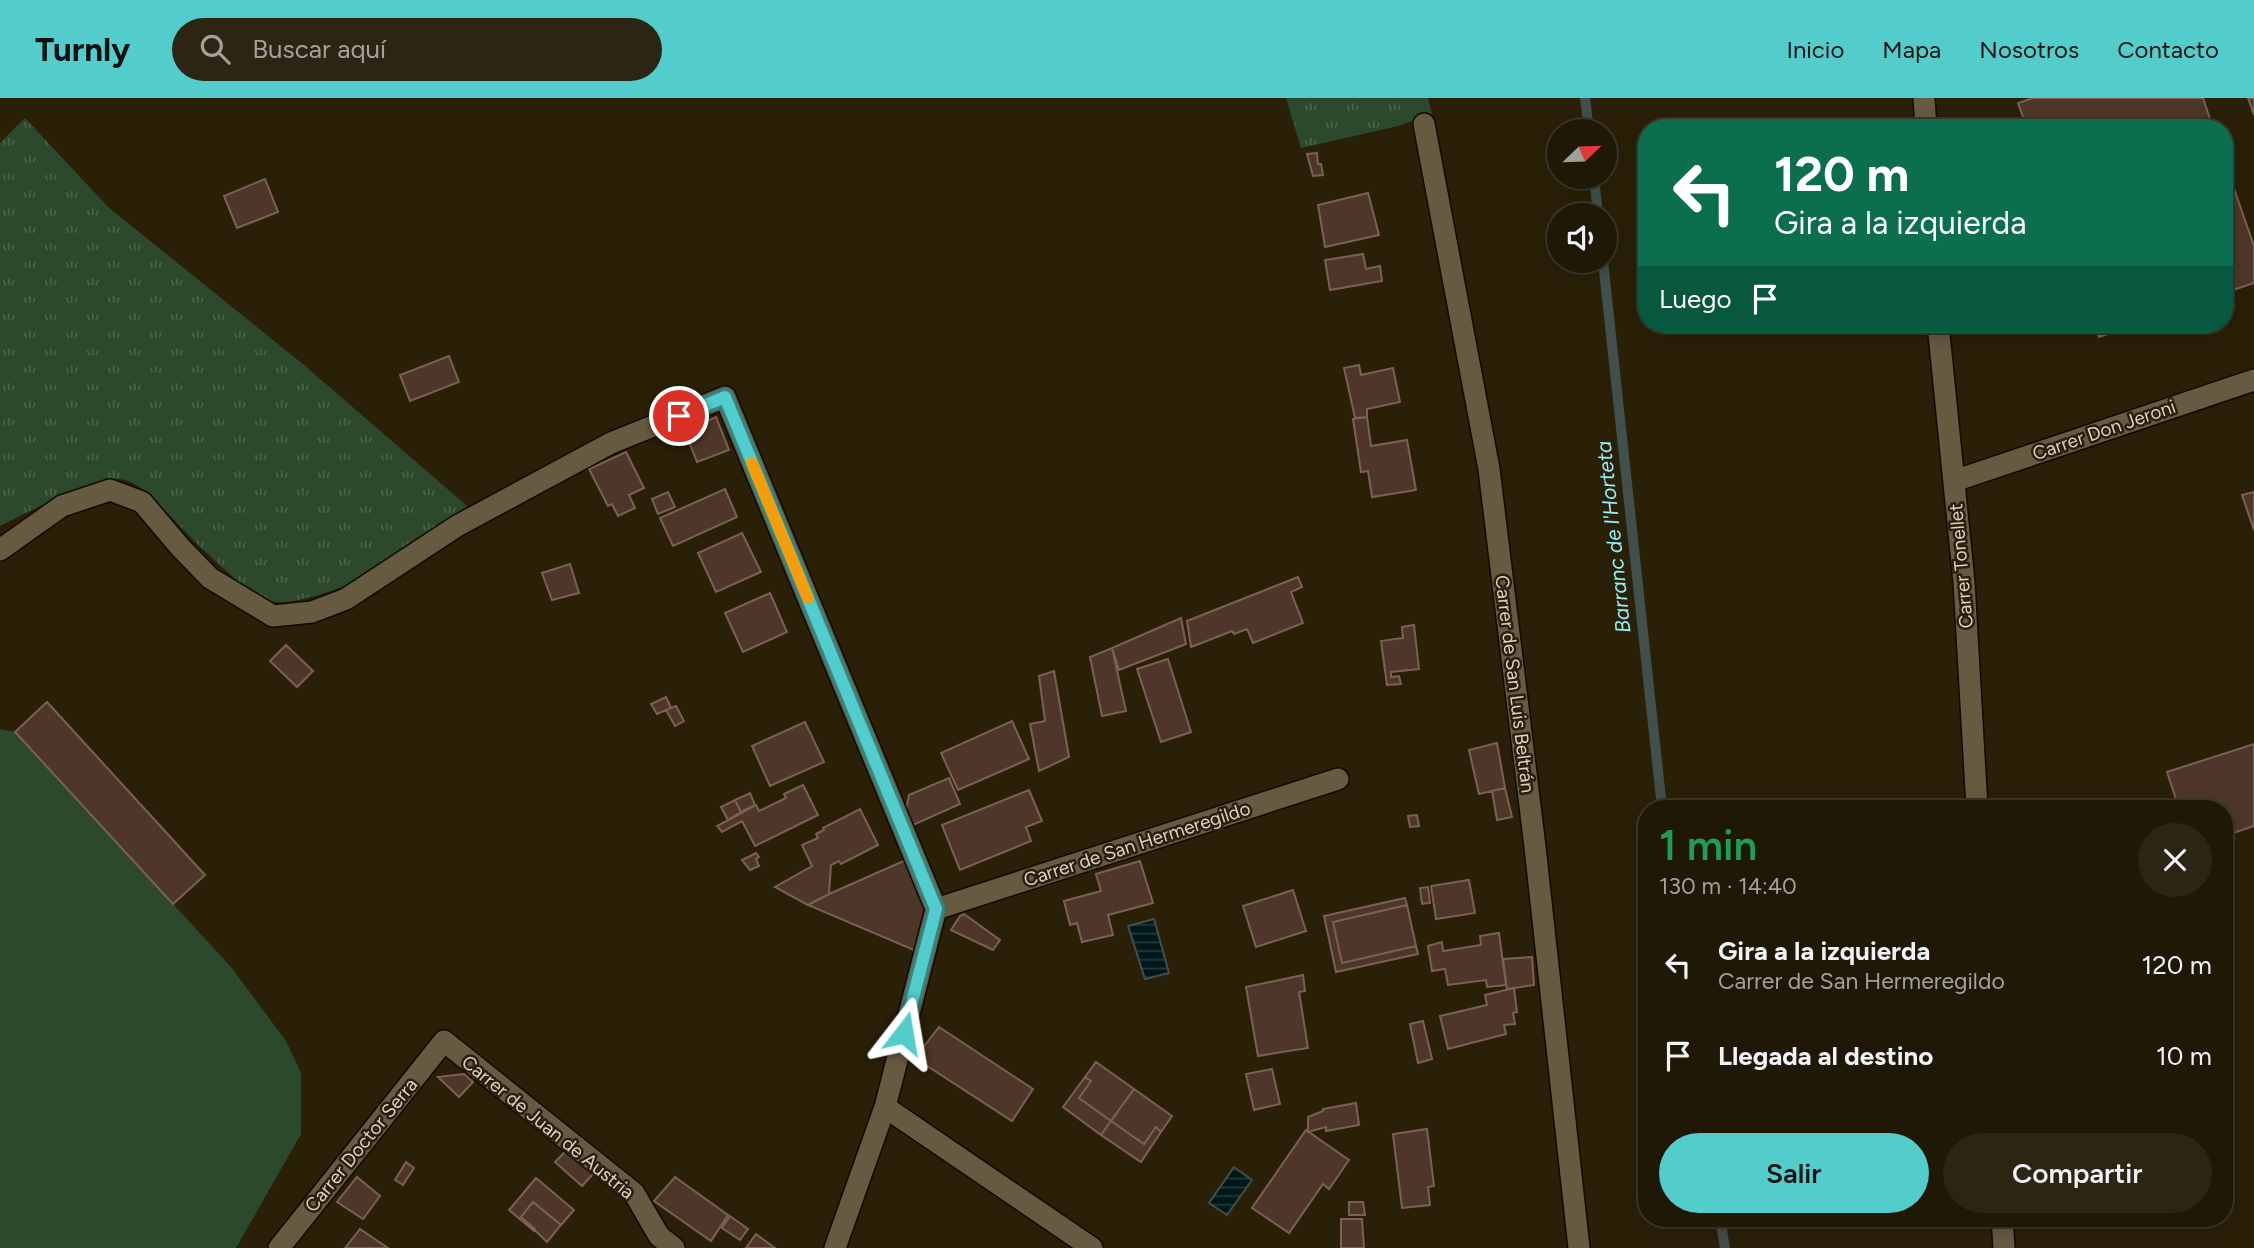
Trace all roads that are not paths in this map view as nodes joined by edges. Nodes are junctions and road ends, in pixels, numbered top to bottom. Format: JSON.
{"nodes":[{"id":1,"x":1924,"y":98,"type":"edge"},
{"id":2,"x":1925,"y":119,"type":"edge"},
{"id":3,"x":1424,"y":124,"type":"dead end"},
{"id":4,"x":1939,"y":333,"type":"edge"},
{"id":5,"x":2254,"y":380,"type":"edge"},
{"id":6,"x":1954,"y":481,"type":"junction"},
{"id":7,"x":0,"y":550,"type":"edge"},
{"id":8,"x":1338,"y":779,"type":"dead end"},
{"id":9,"x":1977,"y":800,"type":"edge"},
{"id":10,"x":936,"y":909,"type":"junction"},
{"id":11,"x":443,"y":1041,"type":"joint"},
{"id":12,"x":885,"y":1107,"type":"junction"},
{"id":13,"x":2003,"y":1227,"type":"edge"},
{"id":14,"x":279,"y":1248,"type":"edge"},
{"id":15,"x":674,"y":1248,"type":"edge"},
{"id":16,"x":835,"y":1248,"type":"edge"},
{"id":17,"x":1092,"y":1248,"type":"edge"},
{"id":18,"x":1579,"y":1248,"type":"edge"},
{"id":19,"x":2004,"y":1248,"type":"edge"}],
"edges":[{"from":1,"to":2,"type":"street"},
{"from":3,"to":18,"type":"street","name":"Carrer de San Luis Beltrán"},
{"from":4,"to":6,"type":"street","name":"Carrer Tonellet"},
{"from":5,"to":6,"type":"street","name":"Carrer Don Jeroni"},
{"from":6,"to":9,"type":"street","name":"Carrer Tonellet"},
{"from":7,"to":10,"type":"street"},
{"from":8,"to":10,"type":"street","name":"Carrer de San Hermeregildo"},
{"from":10,"to":12,"type":"street"},
{"from":11,"to":14,"type":"street","name":"Carrer Doctor Serra"},
{"from":11,"to":15,"type":"street","name":"Carrer de Juan de Austria"},
{"from":12,"to":16,"type":"street"},
{"from":12,"to":17,"type":"street"},
{"from":13,"to":19,"type":"street"}]}
